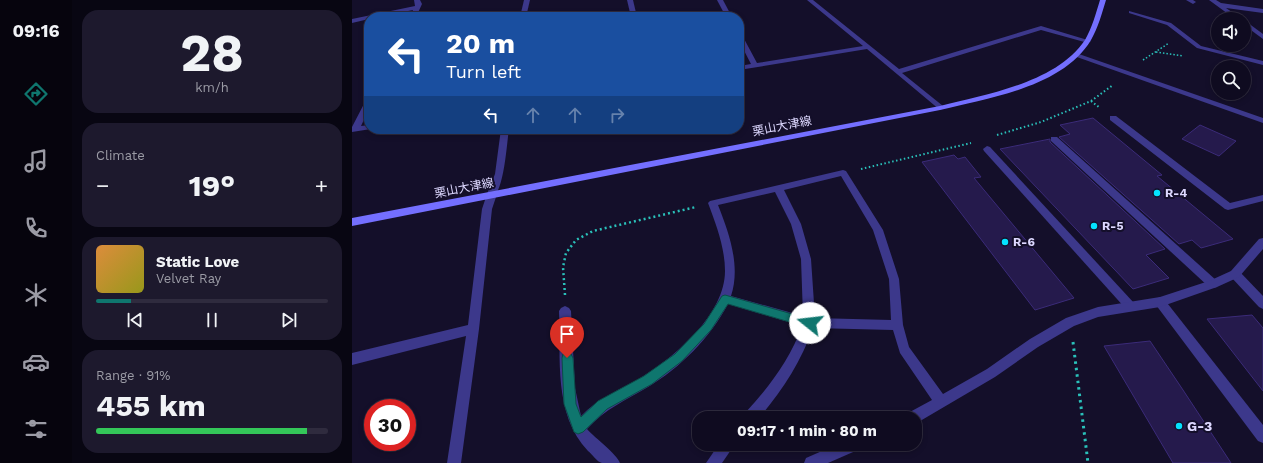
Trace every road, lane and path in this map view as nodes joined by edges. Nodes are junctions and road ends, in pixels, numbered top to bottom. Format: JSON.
{"nodes":[{"id":1,"x":417,"y":0,"type":"edge"},
{"id":2,"x":526,"y":0,"type":"edge"},
{"id":3,"x":630,"y":0,"type":"edge"},
{"id":4,"x":720,"y":0,"type":"edge"},
{"id":5,"x":810,"y":0,"type":"edge"},
{"id":6,"x":1103,"y":0,"type":"edge"},
{"id":7,"x":1212,"y":0,"type":"edge"},
{"id":8,"x":1221,"y":6,"type":"junction"},
{"id":9,"x":418,"y":7,"type":"junction"},
{"id":10,"x":1263,"y":10,"type":"edge"},
{"id":11,"x":394,"y":12,"type":"edge"},
{"id":12,"x":416,"y":12,"type":"edge"},
{"id":13,"x":524,"y":12,"type":"edge"},
{"id":14,"x":633,"y":12,"type":"edge"},
{"id":15,"x":726,"y":12,"type":"edge"},
{"id":16,"x":1131,"y":12,"type":"dead end"},
{"id":17,"x":1229,"y":12,"type":"edge"},
{"id":18,"x":364,"y":18,"type":"edge"},
{"id":19,"x":352,"y":21,"type":"edge"},
{"id":20,"x":1251,"y":28,"type":"edge"},
{"id":21,"x":1182,"y":34,"type":"junction"},
{"id":22,"x":1263,"y":37,"type":"edge"},
{"id":23,"x":1088,"y":41,"type":"junction"},
{"id":24,"x":744,"y":44,"type":"edge"},
{"id":25,"x":868,"y":47,"type":"junction"},
{"id":26,"x":1076,"y":55,"type":"junction"},
{"id":27,"x":1140,"y":62,"type":"dead end"},
{"id":28,"x":1263,"y":63,"type":"edge"},
{"id":29,"x":755,"y":65,"type":"junction"},
{"id":30,"x":744,"y":67,"type":"edge"},
{"id":31,"x":897,"y":72,"type":"junction"},
{"id":32,"x":940,"y":108,"type":"junction"},
{"id":33,"x":364,"y":111,"type":"edge"},
{"id":34,"x":1113,"y":118,"type":"dead end"},
{"id":35,"x":1263,"y":121,"type":"edge"},
{"id":36,"x":364,"y":128,"type":"edge"},
{"id":37,"x":354,"y":130,"type":"edge"},
{"id":38,"x":504,"y":134,"type":"edge"},
{"id":39,"x":1054,"y":139,"type":"dead end"},
{"id":40,"x":986,"y":149,"type":"dead end"},
{"id":41,"x":778,"y":188,"type":"junction"},
{"id":42,"x":492,"y":194,"type":"junction"},
{"id":43,"x":1263,"y":198,"type":"edge"},
{"id":44,"x":713,"y":203,"type":"junction"},
{"id":45,"x":352,"y":222,"type":"edge"},
{"id":46,"x":1263,"y":242,"type":"edge"},
{"id":47,"x":1235,"y":274,"type":"junction"},
{"id":48,"x":1213,"y":284,"type":"junction"},
{"id":49,"x":725,"y":299,"type":"junction"},
{"id":50,"x":1160,"y":302,"type":"junction"},
{"id":51,"x":1263,"y":304,"type":"edge"},
{"id":52,"x":1130,"y":306,"type":"junction"},
{"id":53,"x":565,"y":311,"type":"joint"},
{"id":54,"x":1070,"y":322,"type":"junction"},
{"id":55,"x":810,"y":323,"type":"junction"},
{"id":56,"x":898,"y":325,"type":"junction"},
{"id":57,"x":474,"y":329,"type":"junction"},
{"id":58,"x":352,"y":359,"type":"edge"},
{"id":59,"x":941,"y":402,"type":"junction"},
{"id":60,"x":756,"y":411,"type":"edge"},
{"id":61,"x":922,"y":413,"type":"edge"},
{"id":62,"x":578,"y":428,"type":"junction"},
{"id":63,"x":1263,"y":436,"type":"edge"},
{"id":64,"x":722,"y":451,"type":"edge"},
{"id":65,"x":839,"y":451,"type":"edge"},
{"id":66,"x":454,"y":463,"type":"edge"},
{"id":67,"x":613,"y":463,"type":"edge"},
{"id":68,"x":713,"y":463,"type":"edge"},
{"id":69,"x":811,"y":463,"type":"edge"},
{"id":70,"x":1088,"y":463,"type":"edge"}],
"edges":[{"from":1,"to":9,"type":"street"},
{"from":2,"to":13,"type":"street"},
{"from":3,"to":14,"type":"street"},
{"from":4,"to":15,"type":"street"},
{"from":5,"to":25,"type":"street"},
{"from":6,"to":23,"type":"main road","name":"栗山大津線"},
{"from":7,"to":8,"type":"street"},
{"from":8,"to":10,"type":"street"},
{"from":8,"to":17,"type":"street"},
{"from":9,"to":11,"type":"street"},
{"from":9,"to":12,"type":"street"},
{"from":16,"to":21,"type":"street"},
{"from":18,"to":19,"type":"street"},
{"from":20,"to":22,"type":"street"},
{"from":21,"to":27,"type":"path"},
{"from":21,"to":28,"type":"street"},
{"from":23,"to":26,"type":"main road","name":"栗山大津線"},
{"from":23,"to":31,"type":"street"},
{"from":24,"to":29,"type":"street"},
{"from":25,"to":29,"type":"street"},
{"from":25,"to":31,"type":"street"},
{"from":26,"to":32,"type":"main road","name":"栗山大津線"},
{"from":26,"to":35,"type":"street"},
{"from":29,"to":30,"type":"street"},
{"from":31,"to":32,"type":"street"},
{"from":32,"to":42,"type":"main road","name":"栗山大津線"},
{"from":33,"to":37,"type":"street"},
{"from":34,"to":43,"type":"street"},
{"from":36,"to":37,"type":"street"},
{"from":38,"to":42,"type":"street"},
{"from":39,"to":48,"type":"street"},
{"from":40,"to":52,"type":"street"},
{"from":41,"to":44,"type":"street"},
{"from":41,"to":55,"type":"street"},
{"from":41,"to":56,"type":"street"},
{"from":42,"to":45,"type":"main road","name":"栗山大津線"},
{"from":42,"to":57,"type":"street"},
{"from":44,"to":49,"type":"street"},
{"from":44,"to":53,"type":"path"},
{"from":46,"to":47,"type":"street"},
{"from":47,"to":48,"type":"street"},
{"from":47,"to":51,"type":"street"},
{"from":48,"to":50,"type":"street"},
{"from":49,"to":55,"type":"street"},
{"from":49,"to":62,"type":"street"},
{"from":50,"to":52,"type":"street"},
{"from":50,"to":63,"type":"street"},
{"from":52,"to":54,"type":"street"},
{"from":53,"to":62,"type":"street"},
{"from":54,"to":59,"type":"street"},
{"from":54,"to":70,"type":"path"},
{"from":55,"to":56,"type":"street"},
{"from":55,"to":60,"type":"street"},
{"from":56,"to":59,"type":"street"},
{"from":57,"to":58,"type":"street"},
{"from":57,"to":66,"type":"street"},
{"from":59,"to":61,"type":"street"},
{"from":62,"to":67,"type":"street"},
{"from":64,"to":68,"type":"street"},
{"from":65,"to":69,"type":"street"}]}
